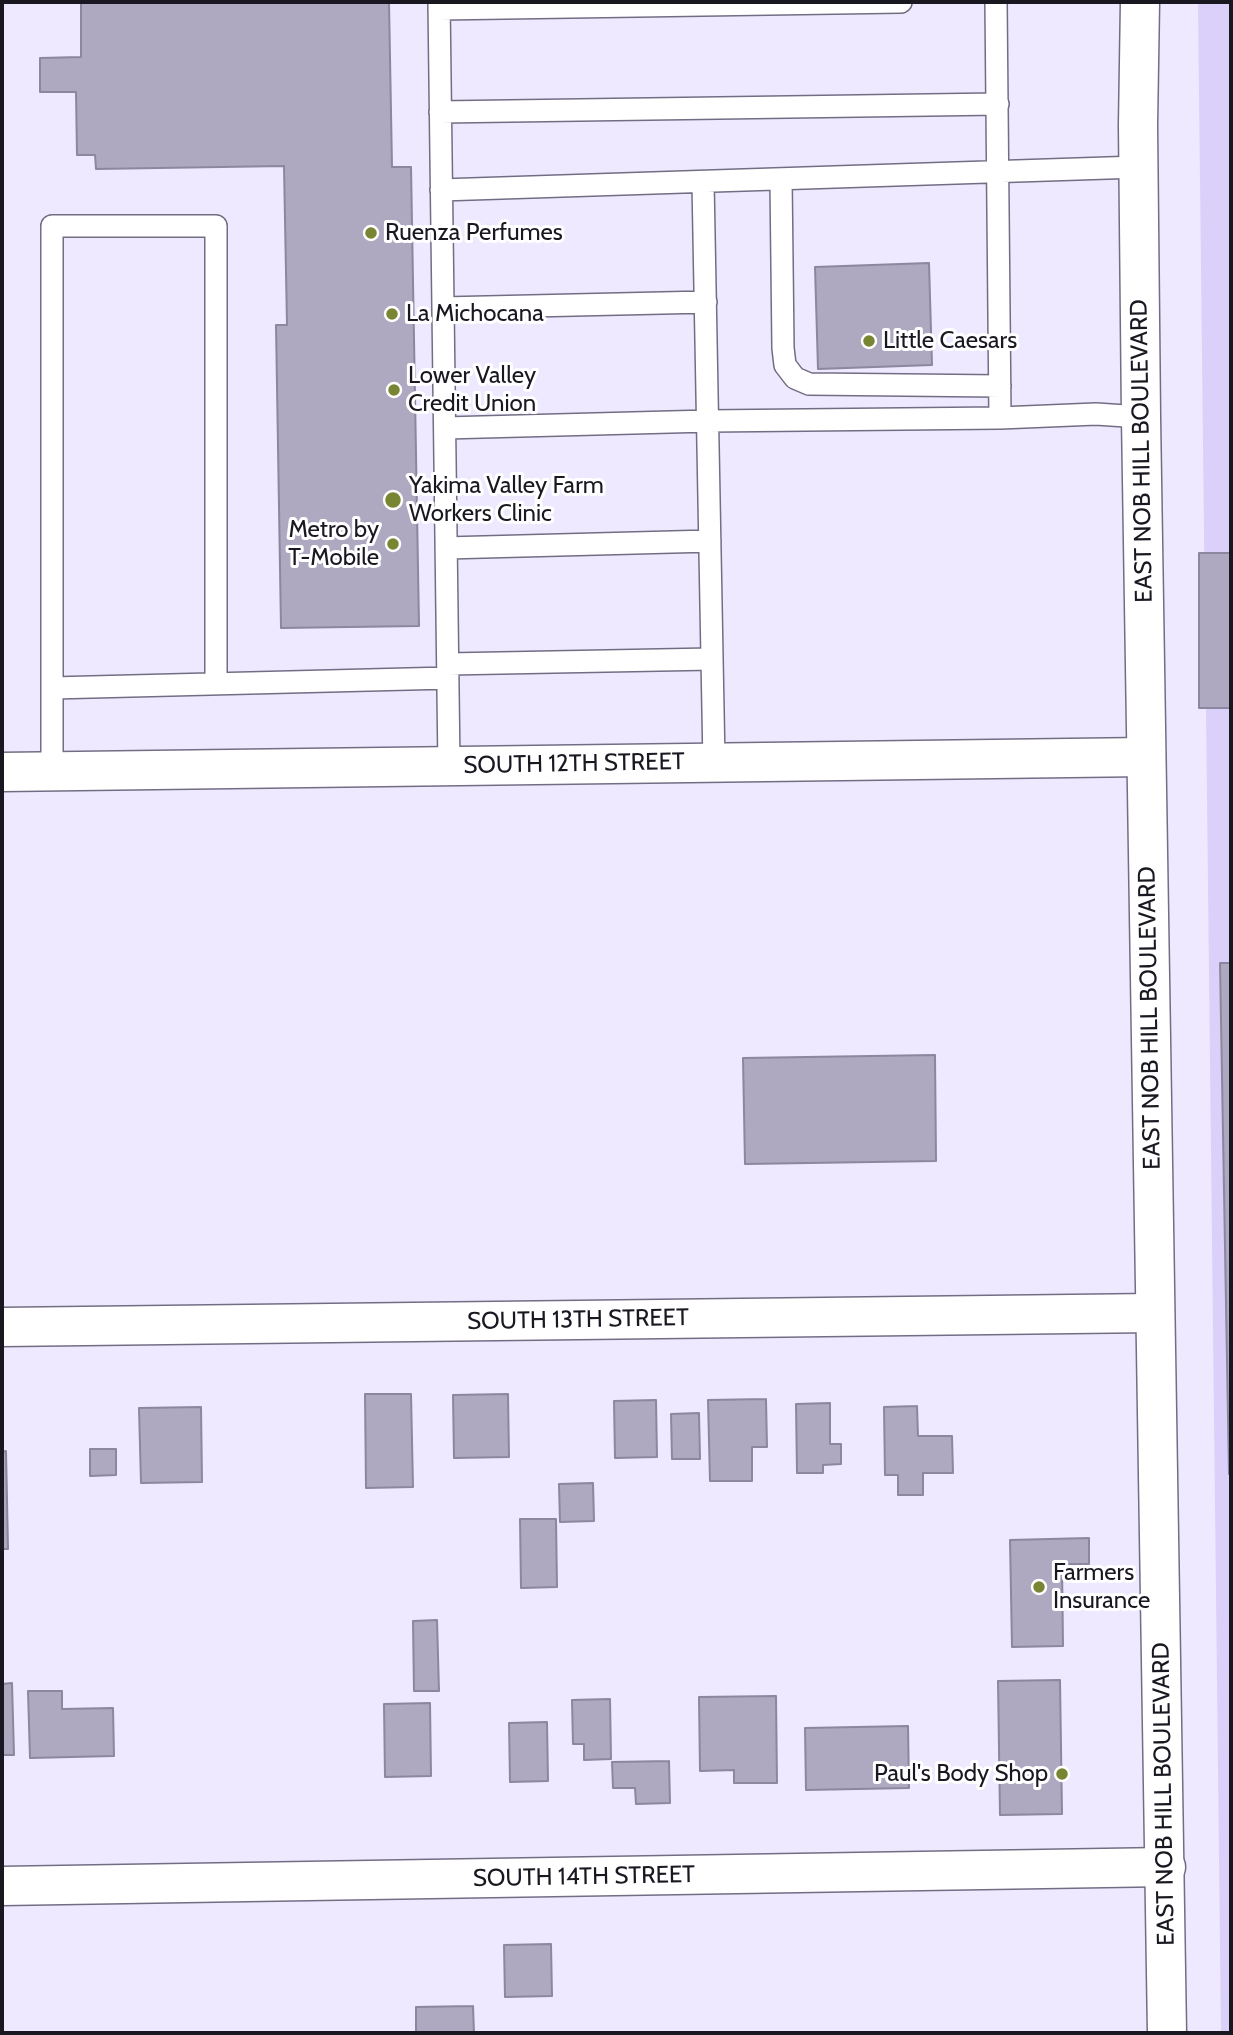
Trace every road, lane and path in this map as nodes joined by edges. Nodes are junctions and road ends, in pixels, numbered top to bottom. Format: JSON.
{"nodes":[{"id":1,"x":901,"y":2,"type":"edge"},
{"id":2,"x":996,"y":2,"type":"edge"},
{"id":3,"x":1140,"y":2,"type":"edge"},
{"id":4,"x":439,"y":5,"type":"edge"},
{"id":5,"x":998,"y":104,"type":"junction"},
{"id":6,"x":440,"y":112,"type":"junction"},
{"id":7,"x":1138,"y":167,"type":"junction"},
{"id":8,"x":998,"y":172,"type":"junction"},
{"id":9,"x":781,"y":179,"type":"junction"},
{"id":10,"x":704,"y":182,"type":"junction"},
{"id":11,"x":441,"y":190,"type":"junction"},
{"id":12,"x":706,"y":302,"type":"junction"},
{"id":13,"x":443,"y":308,"type":"junction"},
{"id":14,"x":1000,"y":386,"type":"junction"},
{"id":15,"x":1141,"y":417,"type":"junction"},
{"id":16,"x":1000,"y":418,"type":"junction"},
{"id":17,"x":708,"y":421,"type":"junction"},
{"id":18,"x":445,"y":428,"type":"junction"},
{"id":19,"x":710,"y":541,"type":"junction"},
{"id":20,"x":446,"y":548,"type":"junction"},
{"id":21,"x":712,"y":659,"type":"junction"},
{"id":22,"x":448,"y":671,"type":"junction"},
{"id":23,"x":216,"y":684,"type":"junction"},
{"id":24,"x":52,"y":688,"type":"junction"},
{"id":25,"x":1146,"y":757,"type":"junction"},
{"id":26,"x":714,"y":763,"type":"junction"},
{"id":27,"x":449,"y":766,"type":"junction"},
{"id":28,"x":52,"y":771,"type":"junction"},
{"id":29,"x":2,"y":772,"type":"edge"},
{"id":30,"x":1154,"y":1313,"type":"junction"},
{"id":31,"x":2,"y":1327,"type":"edge"},
{"id":32,"x":1166,"y":1867,"type":"junction"},
{"id":33,"x":2,"y":1886,"type":"edge"},
{"id":34,"x":1167,"y":2033,"type":"edge"}],
"edges":[{"from":1,"to":4,"type":"lane"},
{"from":2,"to":5,"type":"lane"},
{"from":3,"to":7,"type":"street","name":"EAST NOB HILL BOULEVARD"},
{"from":4,"to":6,"type":"lane"},
{"from":5,"to":6,"type":"lane"},
{"from":5,"to":8,"type":"lane"},
{"from":6,"to":11,"type":"lane"},
{"from":7,"to":8,"type":"lane"},
{"from":7,"to":15,"type":"street","name":"EAST NOB HILL BOULEVARD"},
{"from":8,"to":9,"type":"lane"},
{"from":8,"to":14,"type":"lane"},
{"from":9,"to":10,"type":"lane"},
{"from":9,"to":14,"type":"lane"},
{"from":10,"to":11,"type":"lane"},
{"from":10,"to":12,"type":"lane"},
{"from":11,"to":13,"type":"lane"},
{"from":12,"to":13,"type":"lane"},
{"from":12,"to":17,"type":"lane"},
{"from":13,"to":18,"type":"lane"},
{"from":14,"to":16,"type":"lane"},
{"from":15,"to":16,"type":"lane"},
{"from":15,"to":25,"type":"street","name":"EAST NOB HILL BOULEVARD"},
{"from":16,"to":17,"type":"lane"},
{"from":17,"to":18,"type":"lane"},
{"from":17,"to":19,"type":"lane"},
{"from":18,"to":20,"type":"lane"},
{"from":19,"to":20,"type":"lane"},
{"from":19,"to":21,"type":"lane"},
{"from":20,"to":22,"type":"lane"},
{"from":21,"to":22,"type":"lane"},
{"from":21,"to":26,"type":"lane"},
{"from":22,"to":23,"type":"lane"},
{"from":22,"to":27,"type":"lane"},
{"from":23,"to":24,"type":"lane"},
{"from":23,"to":24,"type":"lane"},
{"from":24,"to":28,"type":"lane"},
{"from":25,"to":26,"type":"street","name":"SOUTH 12TH STREET"},
{"from":25,"to":30,"type":"street","name":"EAST NOB HILL BOULEVARD"},
{"from":26,"to":27,"type":"street","name":"SOUTH 12TH STREET"},
{"from":27,"to":28,"type":"street","name":"SOUTH 12TH STREET"},
{"from":28,"to":29,"type":"street","name":"SOUTH 12TH STREET"},
{"from":30,"to":31,"type":"street","name":"SOUTH 13TH STREET"},
{"from":30,"to":32,"type":"street","name":"EAST NOB HILL BOULEVARD"},
{"from":32,"to":33,"type":"street","name":"SOUTH 14TH STREET"},
{"from":32,"to":34,"type":"street","name":"EAST NOB HILL BOULEVARD"}]}
